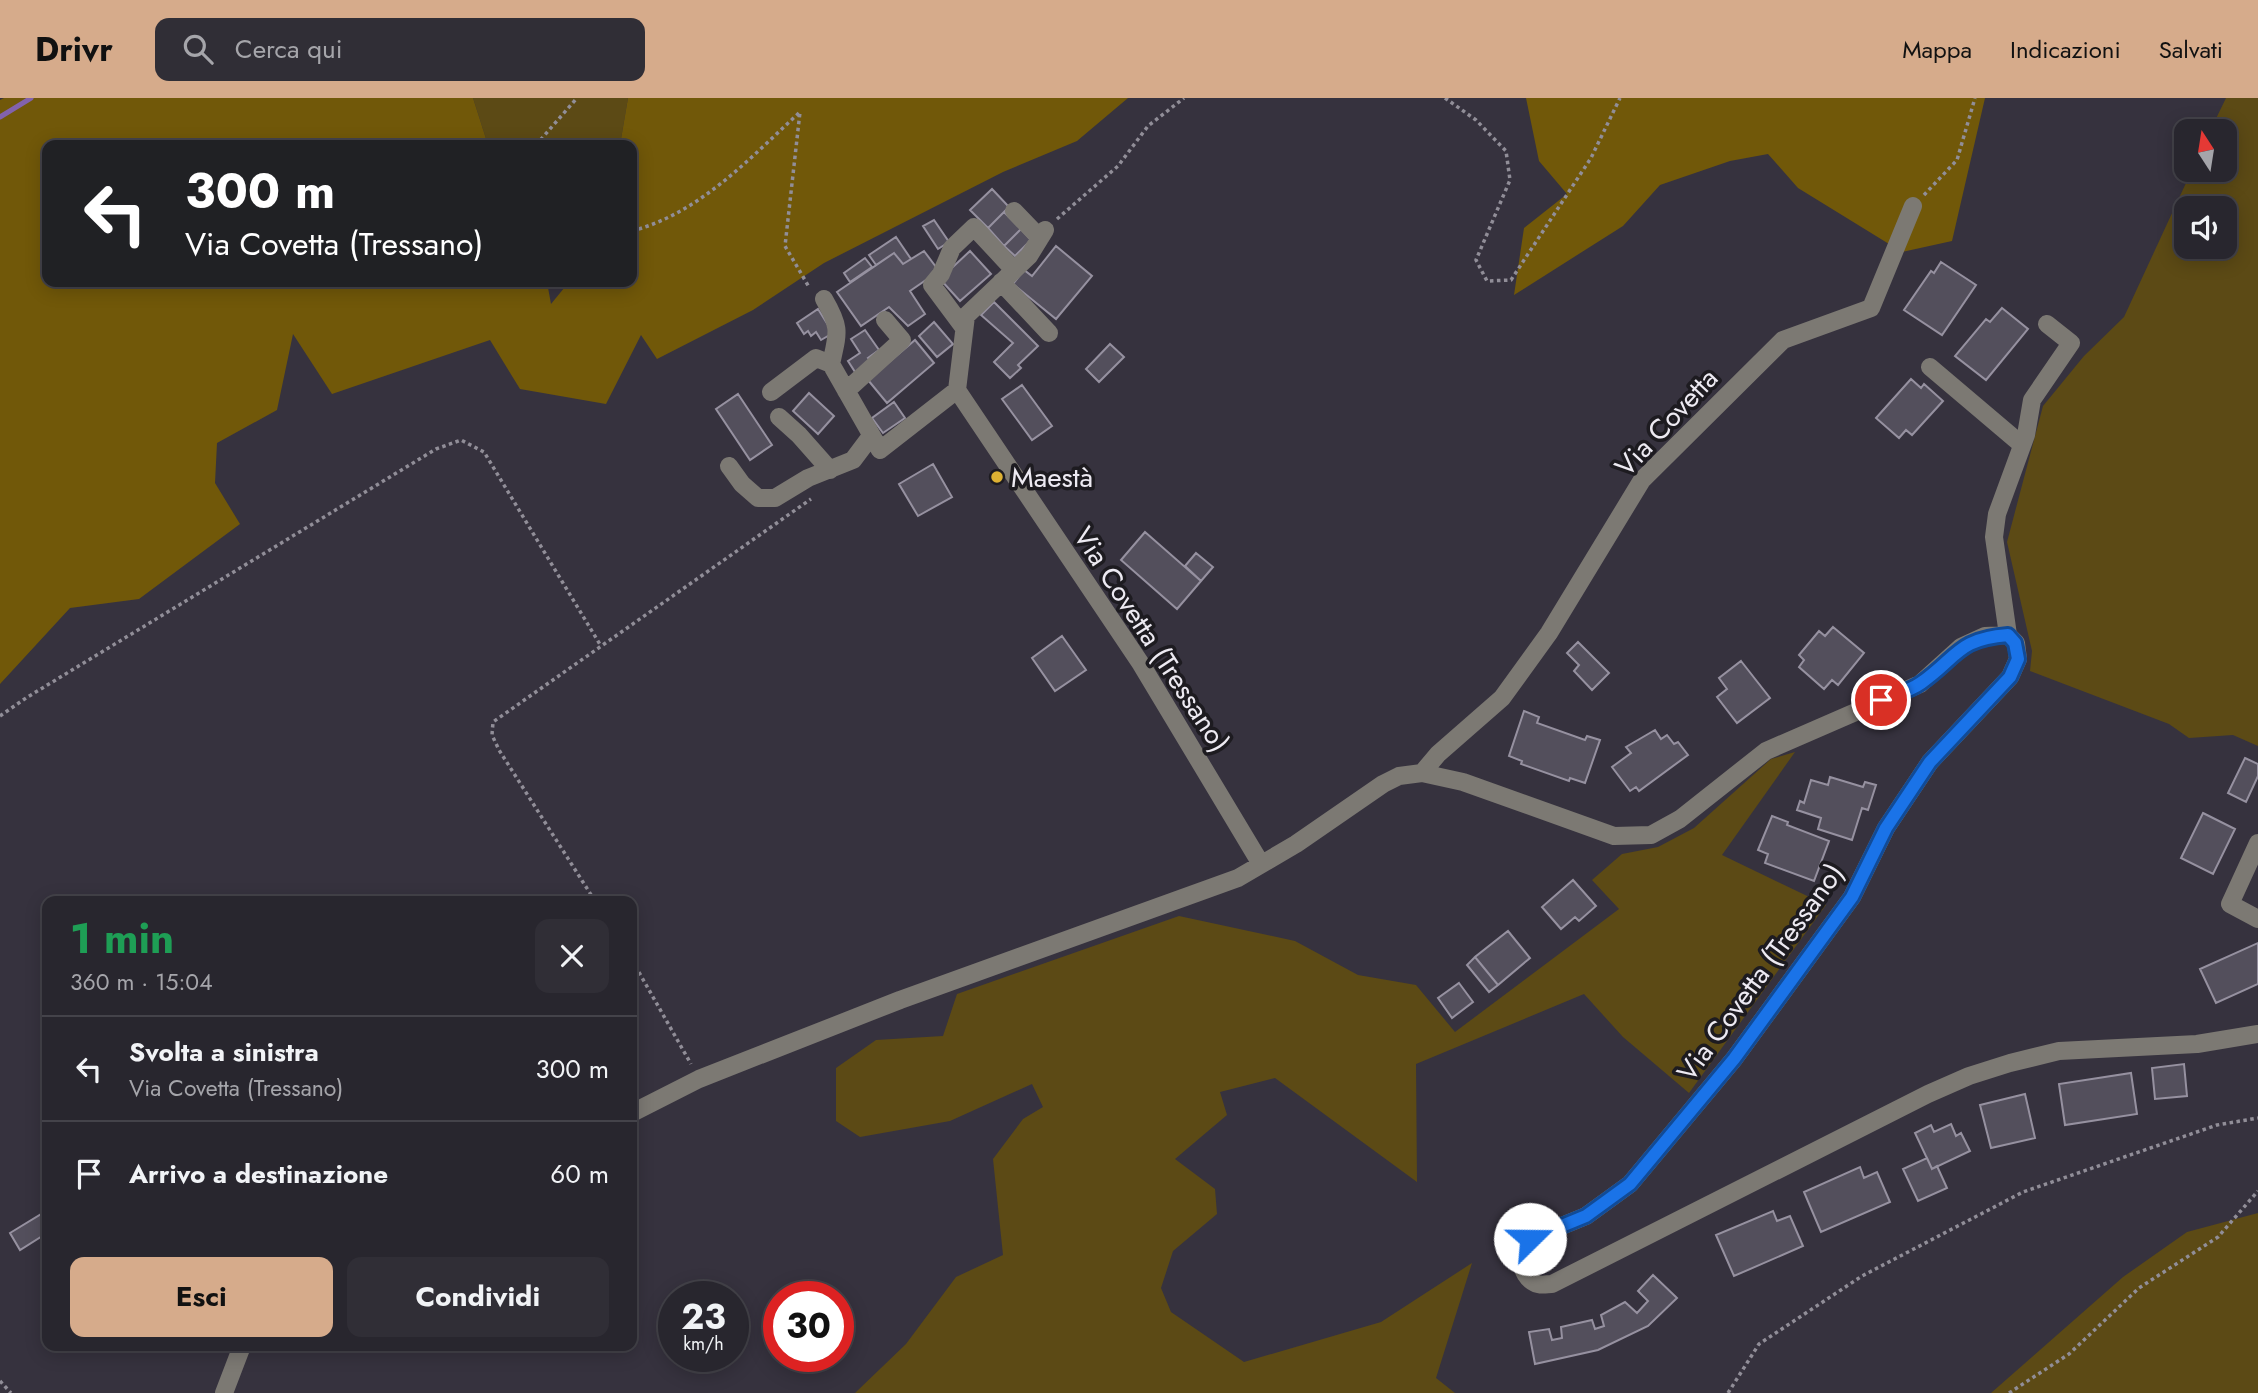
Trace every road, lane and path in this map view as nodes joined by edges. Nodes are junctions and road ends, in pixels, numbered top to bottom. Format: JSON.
{"nodes":[{"id":1,"x":577,"y":98,"type":"edge"},
{"id":2,"x":1184,"y":98,"type":"edge"},
{"id":3,"x":1445,"y":98,"type":"edge"},
{"id":4,"x":1620,"y":98,"type":"edge"},
{"id":5,"x":1975,"y":98,"type":"edge"},
{"id":6,"x":540,"y":140,"type":"edge"},
{"id":7,"x":1913,"y":206,"type":"joint"},
{"id":8,"x":1014,"y":211,"type":"dead end"},
{"id":9,"x":637,"y":230,"type":"edge"},
{"id":10,"x":1042,"y":234,"type":"junction"},
{"id":11,"x":1007,"y":276,"type":"junction"},
{"id":12,"x":809,"y":287,"type":"dead end"},
{"id":13,"x":824,"y":299,"type":"dead end"},
{"id":14,"x":885,"y":320,"type":"dead end"},
{"id":15,"x":2047,"y":324,"type":"dead end"},
{"id":16,"x":964,"y":328,"type":"junction"},
{"id":17,"x":1049,"y":333,"type":"dead end"},
{"id":18,"x":831,"y":364,"type":"junction"},
{"id":19,"x":1930,"y":367,"type":"dead end"},
{"id":20,"x":957,"y":390,"type":"junction"},
{"id":21,"x":846,"y":391,"type":"junction"},
{"id":22,"x":771,"y":392,"type":"dead end"},
{"id":23,"x":779,"y":417,"type":"dead end"},
{"id":24,"x":871,"y":436,"type":"junction"},
{"id":25,"x":2024,"y":440,"type":"junction"},
{"id":26,"x":729,"y":466,"type":"dead end"},
{"id":27,"x":830,"y":470,"type":"junction"},
{"id":28,"x":813,"y":497,"type":"dead end"},
{"id":29,"x":2008,"y":635,"type":"junction"},
{"id":30,"x":601,"y":646,"type":"junction"},
{"id":31,"x":0,"y":716,"type":"edge"},
{"id":32,"x":1422,"y":773,"type":"junction"},
{"id":33,"x":2258,"y":843,"type":"edge"},
{"id":34,"x":1261,"y":864,"type":"junction"},
{"id":35,"x":592,"y":896,"type":"edge"},
{"id":36,"x":2258,"y":919,"type":"edge"},
{"id":37,"x":637,"y":969,"type":"edge"},
{"id":38,"x":2258,"y":1034,"type":"edge"},
{"id":39,"x":699,"y":1079,"type":"junction"},
{"id":40,"x":637,"y":1110,"type":"edge"},
{"id":41,"x":2258,"y":1118,"type":"edge"},
{"id":42,"x":2258,"y":1191,"type":"edge"},
{"id":43,"x":240,"y":1351,"type":"edge"},
{"id":44,"x":0,"y":1381,"type":"edge"},
{"id":45,"x":11,"y":1393,"type":"edge"},
{"id":46,"x":224,"y":1393,"type":"edge"},
{"id":47,"x":1728,"y":1393,"type":"edge"},
{"id":48,"x":2008,"y":1393,"type":"edge"}],
"edges":[{"from":1,"to":6,"type":"path"},
{"from":2,"to":10,"type":"path"},
{"from":3,"to":4,"type":"path"},
{"from":5,"to":7,"type":"path"},
{"from":7,"to":32,"type":"street","name":"Via Covetta"},
{"from":8,"to":10,"type":"street"},
{"from":9,"to":12,"type":"path"},
{"from":10,"to":11,"type":"street"},
{"from":11,"to":16,"type":"street"},
{"from":11,"to":16,"type":"street"},
{"from":11,"to":17,"type":"street"},
{"from":13,"to":18,"type":"street"},
{"from":14,"to":21,"type":"street"},
{"from":15,"to":25,"type":"street"},
{"from":16,"to":20,"type":"street"},
{"from":18,"to":21,"type":"street"},
{"from":18,"to":22,"type":"street"},
{"from":19,"to":25,"type":"street"},
{"from":20,"to":24,"type":"street"},
{"from":20,"to":34,"type":"street","name":"Via Covetta (Tressano)"},
{"from":21,"to":24,"type":"street"},
{"from":23,"to":27,"type":"street"},
{"from":24,"to":27,"type":"street"},
{"from":25,"to":29,"type":"street"},
{"from":26,"to":27,"type":"street"},
{"from":28,"to":30,"type":"path"},
{"from":29,"to":32,"type":"street"},
{"from":29,"to":38,"type":"street","name":"Via Covetta (Tressano)"},
{"from":30,"to":31,"type":"path"},
{"from":30,"to":35,"type":"path"},
{"from":32,"to":34,"type":"street"},
{"from":33,"to":36,"type":"street"},
{"from":34,"to":39,"type":"street"},
{"from":37,"to":39,"type":"path"},
{"from":39,"to":40,"type":"street"},
{"from":41,"to":47,"type":"path"},
{"from":42,"to":48,"type":"path"},
{"from":43,"to":46,"type":"street"},
{"from":44,"to":45,"type":"path"}]}
